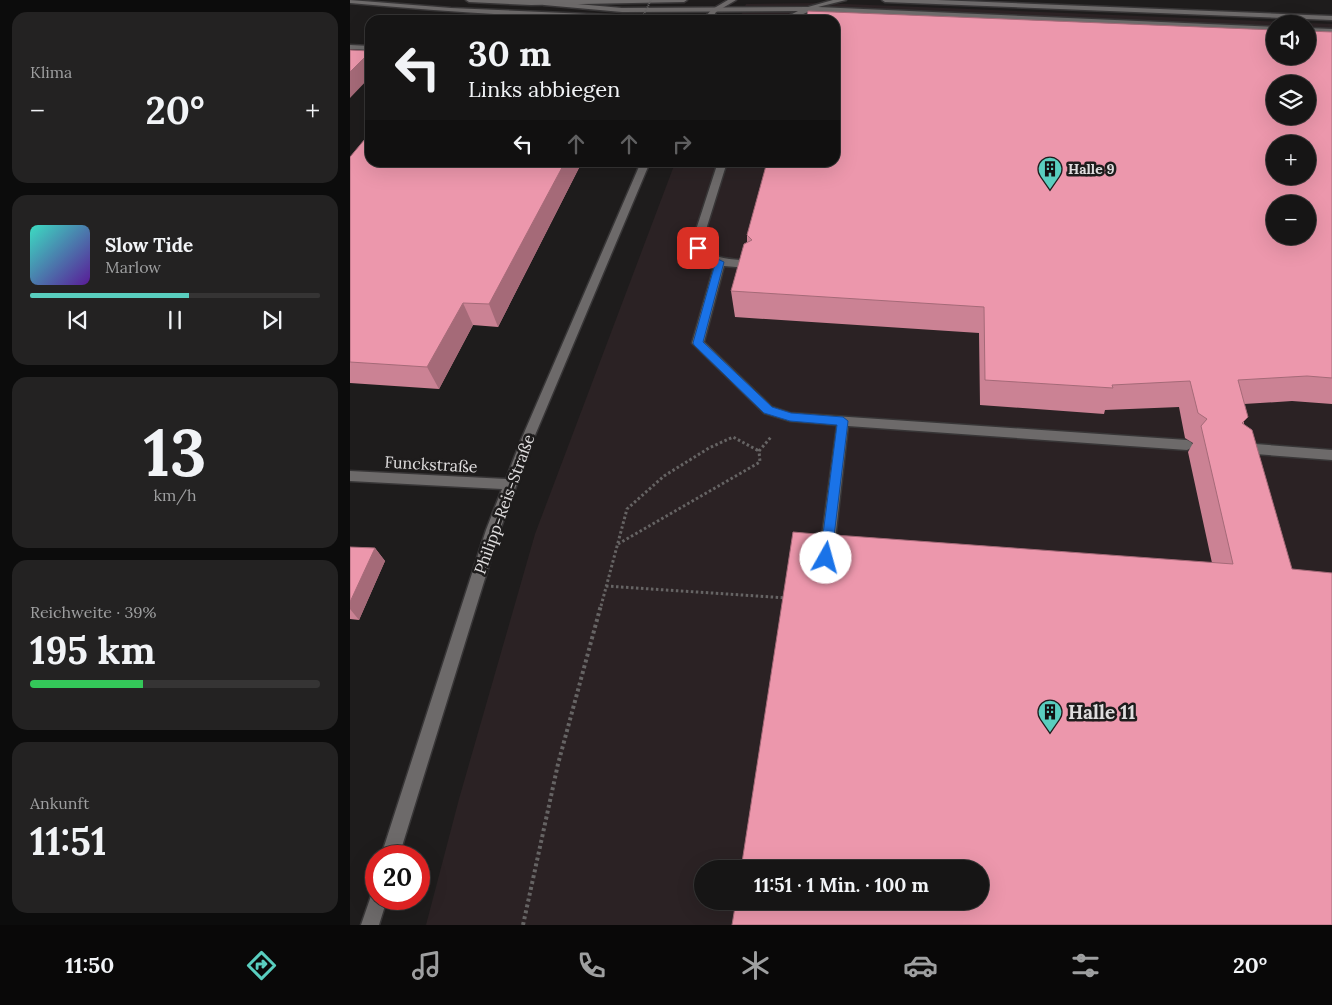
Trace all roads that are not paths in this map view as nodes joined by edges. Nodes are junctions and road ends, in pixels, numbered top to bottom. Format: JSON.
{"nodes":[{"id":1,"x":469,"y":0,"type":"edge"},
{"id":2,"x":684,"y":0,"type":"edge"},
{"id":3,"x":733,"y":0,"type":"edge"},
{"id":4,"x":843,"y":0,"type":"edge"},
{"id":5,"x":885,"y":0,"type":"edge"},
{"id":6,"x":350,"y":1,"type":"edge"},
{"id":7,"x":909,"y":1,"type":"edge"},
{"id":8,"x":531,"y":2,"type":"junction"},
{"id":9,"x":806,"y":10,"type":"junction"},
{"id":10,"x":712,"y":11,"type":"junction"},
{"id":11,"x":827,"y":11,"type":"junction"},
{"id":12,"x":542,"y":15,"type":"edge"},
{"id":13,"x":710,"y":15,"type":"edge"},
{"id":14,"x":795,"y":15,"type":"edge"},
{"id":15,"x":816,"y":15,"type":"edge"},
{"id":16,"x":1332,"y":18,"type":"edge"},
{"id":17,"x":1266,"y":29,"type":"edge"},
{"id":18,"x":1316,"y":30,"type":"edge"},
{"id":19,"x":1332,"y":31,"type":"edge"},
{"id":20,"x":1266,"y":35,"type":"edge"},
{"id":21,"x":1316,"y":35,"type":"edge"},
{"id":22,"x":1332,"y":36,"type":"edge"},
{"id":23,"x":1237,"y":37,"type":"edge"},
{"id":24,"x":350,"y":46,"type":"edge"},
{"id":25,"x":365,"y":48,"type":"edge"},
{"id":26,"x":644,"y":167,"type":"edge"},
{"id":27,"x":721,"y":167,"type":"edge"},
{"id":28,"x":720,"y":262,"type":"junction"},
{"id":29,"x":748,"y":265,"type":"edge"},
{"id":30,"x":843,"y":421,"type":"junction"},
{"id":31,"x":1187,"y":445,"type":"dead end"},
{"id":32,"x":1236,"y":448,"type":"edge"},
{"id":33,"x":1332,"y":455,"type":"edge"},
{"id":34,"x":350,"y":476,"type":"edge"},
{"id":35,"x":510,"y":484,"type":"junction"},
{"id":36,"x":826,"y":558,"type":"edge"},
{"id":37,"x":393,"y":845,"type":"edge"},
{"id":38,"x":375,"y":910,"type":"edge"},
{"id":39,"x":370,"y":925,"type":"edge"}],
"edges":[{"from":1,"to":8,"type":"street"},
{"from":2,"to":8,"type":"street"},
{"from":3,"to":10,"type":"street"},
{"from":4,"to":9,"type":"street"},
{"from":5,"to":7,"type":"street"},
{"from":6,"to":12,"type":"street"},
{"from":7,"to":16,"type":"street"},
{"from":8,"to":10,"type":"street"},
{"from":9,"to":10,"type":"street"},
{"from":9,"to":11,"type":"street"},
{"from":9,"to":14,"type":"street"},
{"from":10,"to":13,"type":"street"},
{"from":11,"to":15,"type":"street"},
{"from":11,"to":17,"type":"street"},
{"from":18,"to":19,"type":"street"},
{"from":20,"to":23,"type":"street"},
{"from":21,"to":22,"type":"street"},
{"from":24,"to":25,"type":"street"},
{"from":26,"to":35,"type":"street","name":"Philipp-Reis-Straße"},
{"from":27,"to":28,"type":"street"},
{"from":28,"to":29,"type":"street"},
{"from":28,"to":30,"type":"street"},
{"from":30,"to":31,"type":"street"},
{"from":30,"to":36,"type":"street"},
{"from":32,"to":33,"type":"street"},
{"from":34,"to":35,"type":"street","name":"Funckstraße"},
{"from":35,"to":37,"type":"street","name":"Philipp-Reis-Straße"},
{"from":38,"to":39,"type":"street"}]}
